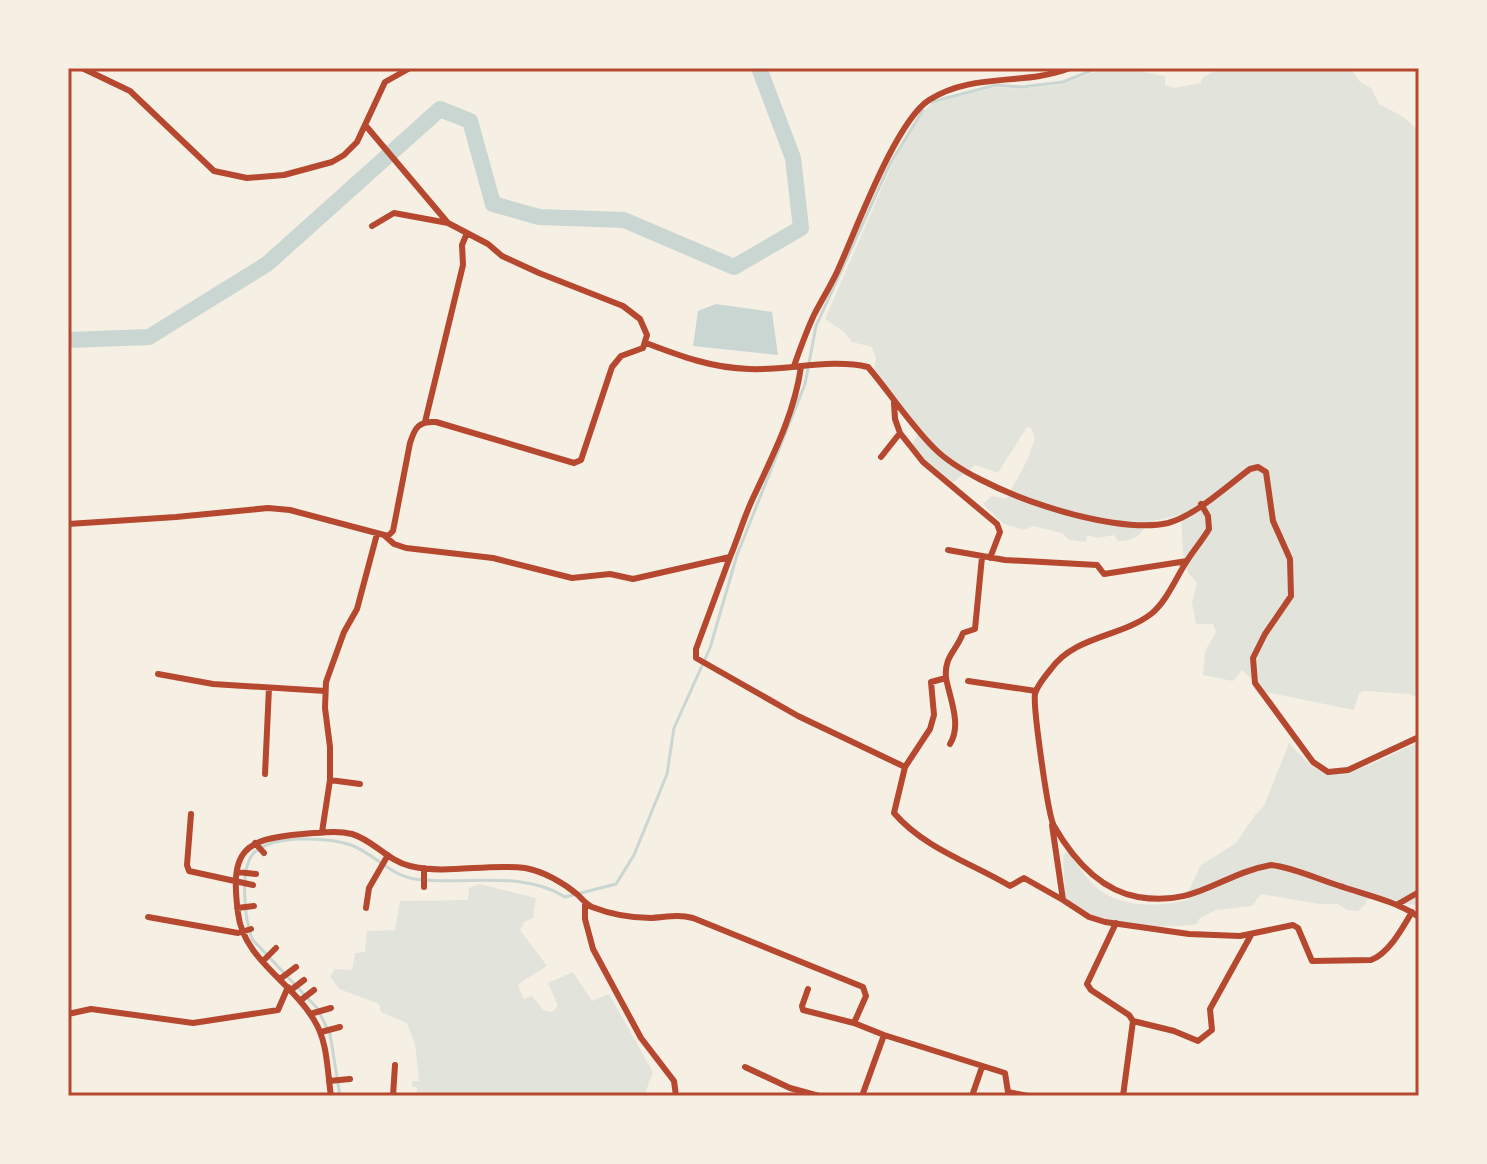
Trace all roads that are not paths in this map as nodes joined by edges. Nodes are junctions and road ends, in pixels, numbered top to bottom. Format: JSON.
{"nodes":[{"id":1,"x":82,"y":68,"type":"edge"},
{"id":2,"x":410,"y":68,"type":"edge"},
{"id":3,"x":1070,"y":68,"type":"edge"},
{"id":4,"x":366,"y":126,"type":"junction"},
{"id":5,"x":448,"y":223,"type":"junction"},
{"id":6,"x":372,"y":226,"type":"dead end"},
{"id":7,"x":467,"y":233,"type":"junction"},
{"id":8,"x":646,"y":343,"type":"junction"},
{"id":9,"x":799,"y":367,"type":"junction"},
{"id":10,"x":894,"y":403,"type":"junction"},
{"id":11,"x":425,"y":422,"type":"junction"},
{"id":12,"x":900,"y":433,"type":"junction"},
{"id":13,"x":881,"y":457,"type":"dead end"},
{"id":14,"x":1201,"y":504,"type":"junction"},
{"id":15,"x":68,"y":524,"type":"edge"},
{"id":16,"x":381,"y":535,"type":"junction"},
{"id":17,"x":948,"y":550,"type":"dead end"},
{"id":18,"x":730,"y":557,"type":"junction"},
{"id":19,"x":986,"y":557,"type":"junction"},
{"id":20,"x":1187,"y":561,"type":"junction"},
{"id":21,"x":158,"y":674,"type":"dead end"},
{"id":22,"x":946,"y":678,"type":"junction"},
{"id":23,"x":968,"y":681,"type":"dead end"},
{"id":24,"x":269,"y":688,"type":"junction"},
{"id":25,"x":325,"y":691,"type":"junction"},
{"id":26,"x":1036,"y":691,"type":"junction"},
{"id":27,"x":1419,"y":737,"type":"edge"},
{"id":28,"x":950,"y":744,"type":"dead end"},
{"id":29,"x":905,"y":767,"type":"junction"},
{"id":30,"x":265,"y":774,"type":"dead end"},
{"id":31,"x":330,"y":780,"type":"junction"},
{"id":32,"x":360,"y":784,"type":"dead end"},
{"id":33,"x":191,"y":814,"type":"dead end"},
{"id":34,"x":1051,"y":823,"type":"junction"},
{"id":35,"x":322,"y":832,"type":"junction"},
{"id":36,"x":384,"y":860,"type":"junction"},
{"id":37,"x":424,"y":870,"type":"junction"},
{"id":38,"x":246,"y":883,"type":"junction"},
{"id":39,"x":424,"y":884,"type":"dead end"},
{"id":40,"x":1419,"y":892,"type":"edge"},
{"id":41,"x":583,"y":900,"type":"junction"},
{"id":42,"x":1063,"y":900,"type":"junction"},
{"id":43,"x":1398,"y":904,"type":"junction"},
{"id":44,"x":366,"y":908,"type":"dead end"},
{"id":45,"x":1412,"y":912,"type":"junction"},
{"id":46,"x":148,"y":917,"type":"dead end"},
{"id":47,"x":1419,"y":917,"type":"edge"},
{"id":48,"x":1116,"y":923,"type":"junction"},
{"id":49,"x":251,"y":929,"type":"dead end"},
{"id":50,"x":241,"y":932,"type":"junction"},
{"id":51,"x":1251,"y":935,"type":"junction"},
{"id":52,"x":296,"y":985,"type":"junction"},
{"id":53,"x":808,"y":989,"type":"dead end"},
{"id":54,"x":328,"y":1008,"type":"dead end"},
{"id":55,"x":313,"y":1012,"type":"junction"},
{"id":56,"x":68,"y":1014,"type":"edge"},
{"id":57,"x":1133,"y":1021,"type":"junction"},
{"id":58,"x":854,"y":1023,"type":"junction"},
{"id":59,"x":884,"y":1035,"type":"junction"},
{"id":60,"x":395,"y":1065,"type":"dead end"},
{"id":61,"x":745,"y":1067,"type":"dead end"},
{"id":62,"x":982,"y":1067,"type":"junction"},
{"id":63,"x":348,"y":1080,"type":"dead end"},
{"id":64,"x":332,"y":1081,"type":"junction"},
{"id":65,"x":790,"y":1088,"type":"junction"},
{"id":66,"x":331,"y":1096,"type":"edge"},
{"id":67,"x":393,"y":1096,"type":"edge"},
{"id":68,"x":676,"y":1096,"type":"edge"},
{"id":69,"x":786,"y":1096,"type":"edge"},
{"id":70,"x":819,"y":1096,"type":"edge"},
{"id":71,"x":862,"y":1096,"type":"edge"},
{"id":72,"x":972,"y":1096,"type":"edge"},
{"id":73,"x":1028,"y":1096,"type":"edge"},
{"id":74,"x":1123,"y":1096,"type":"edge"}],
"edges":[{"from":1,"to":4,"type":"street"},
{"from":2,"to":4,"type":"street"},
{"from":3,"to":9,"type":"street"},
{"from":4,"to":5,"type":"street"},
{"from":5,"to":6,"type":"street"},
{"from":5,"to":7,"type":"street"},
{"from":7,"to":8,"type":"street"},
{"from":7,"to":11,"type":"street"},
{"from":8,"to":9,"type":"street"},
{"from":8,"to":11,"type":"street"},
{"from":9,"to":10,"type":"street"},
{"from":9,"to":18,"type":"street"},
{"from":10,"to":12,"type":"street"},
{"from":10,"to":14,"type":"street"},
{"from":11,"to":16,"type":"street"},
{"from":12,"to":13,"type":"street"},
{"from":12,"to":19,"type":"street"},
{"from":14,"to":20,"type":"street"},
{"from":14,"to":27,"type":"street"},
{"from":15,"to":16,"type":"street"},
{"from":16,"to":18,"type":"street"},
{"from":16,"to":25,"type":"street"},
{"from":17,"to":19,"type":"street"},
{"from":18,"to":29,"type":"street"},
{"from":19,"to":20,"type":"street"},
{"from":19,"to":22,"type":"street"},
{"from":20,"to":26,"type":"street"},
{"from":21,"to":24,"type":"street"},
{"from":22,"to":28,"type":"street"},
{"from":22,"to":29,"type":"street"},
{"from":23,"to":26,"type":"street"},
{"from":24,"to":25,"type":"street"},
{"from":24,"to":30,"type":"street"},
{"from":25,"to":31,"type":"street"},
{"from":26,"to":34,"type":"street"},
{"from":29,"to":42,"type":"street"},
{"from":31,"to":32,"type":"street"},
{"from":31,"to":35,"type":"street"},
{"from":33,"to":38,"type":"street"},
{"from":34,"to":42,"type":"street"},
{"from":34,"to":43,"type":"street"},
{"from":35,"to":36,"type":"street"},
{"from":35,"to":38,"type":"street"},
{"from":36,"to":37,"type":"street"},
{"from":36,"to":44,"type":"street"},
{"from":37,"to":39,"type":"street"},
{"from":37,"to":41,"type":"street"},
{"from":38,"to":50,"type":"street"},
{"from":40,"to":43,"type":"street"},
{"from":41,"to":58,"type":"street"},
{"from":41,"to":68,"type":"street"},
{"from":42,"to":48,"type":"street"},
{"from":43,"to":45,"type":"street"},
{"from":45,"to":47,"type":"street"},
{"from":45,"to":51,"type":"street"},
{"from":46,"to":50,"type":"street"},
{"from":48,"to":51,"type":"street"},
{"from":48,"to":57,"type":"street"},
{"from":49,"to":50,"type":"street"},
{"from":50,"to":52,"type":"street"},
{"from":51,"to":57,"type":"street"},
{"from":52,"to":55,"type":"street"},
{"from":52,"to":56,"type":"street"},
{"from":53,"to":58,"type":"street"},
{"from":54,"to":55,"type":"street"},
{"from":55,"to":64,"type":"street"},
{"from":57,"to":74,"type":"street"},
{"from":58,"to":59,"type":"street"},
{"from":59,"to":62,"type":"street"},
{"from":59,"to":71,"type":"street"},
{"from":60,"to":67,"type":"street"},
{"from":61,"to":65,"type":"street"},
{"from":62,"to":72,"type":"street"},
{"from":62,"to":73,"type":"street"},
{"from":63,"to":64,"type":"street"},
{"from":64,"to":66,"type":"street"},
{"from":65,"to":69,"type":"street"},
{"from":65,"to":70,"type":"street"}]}
